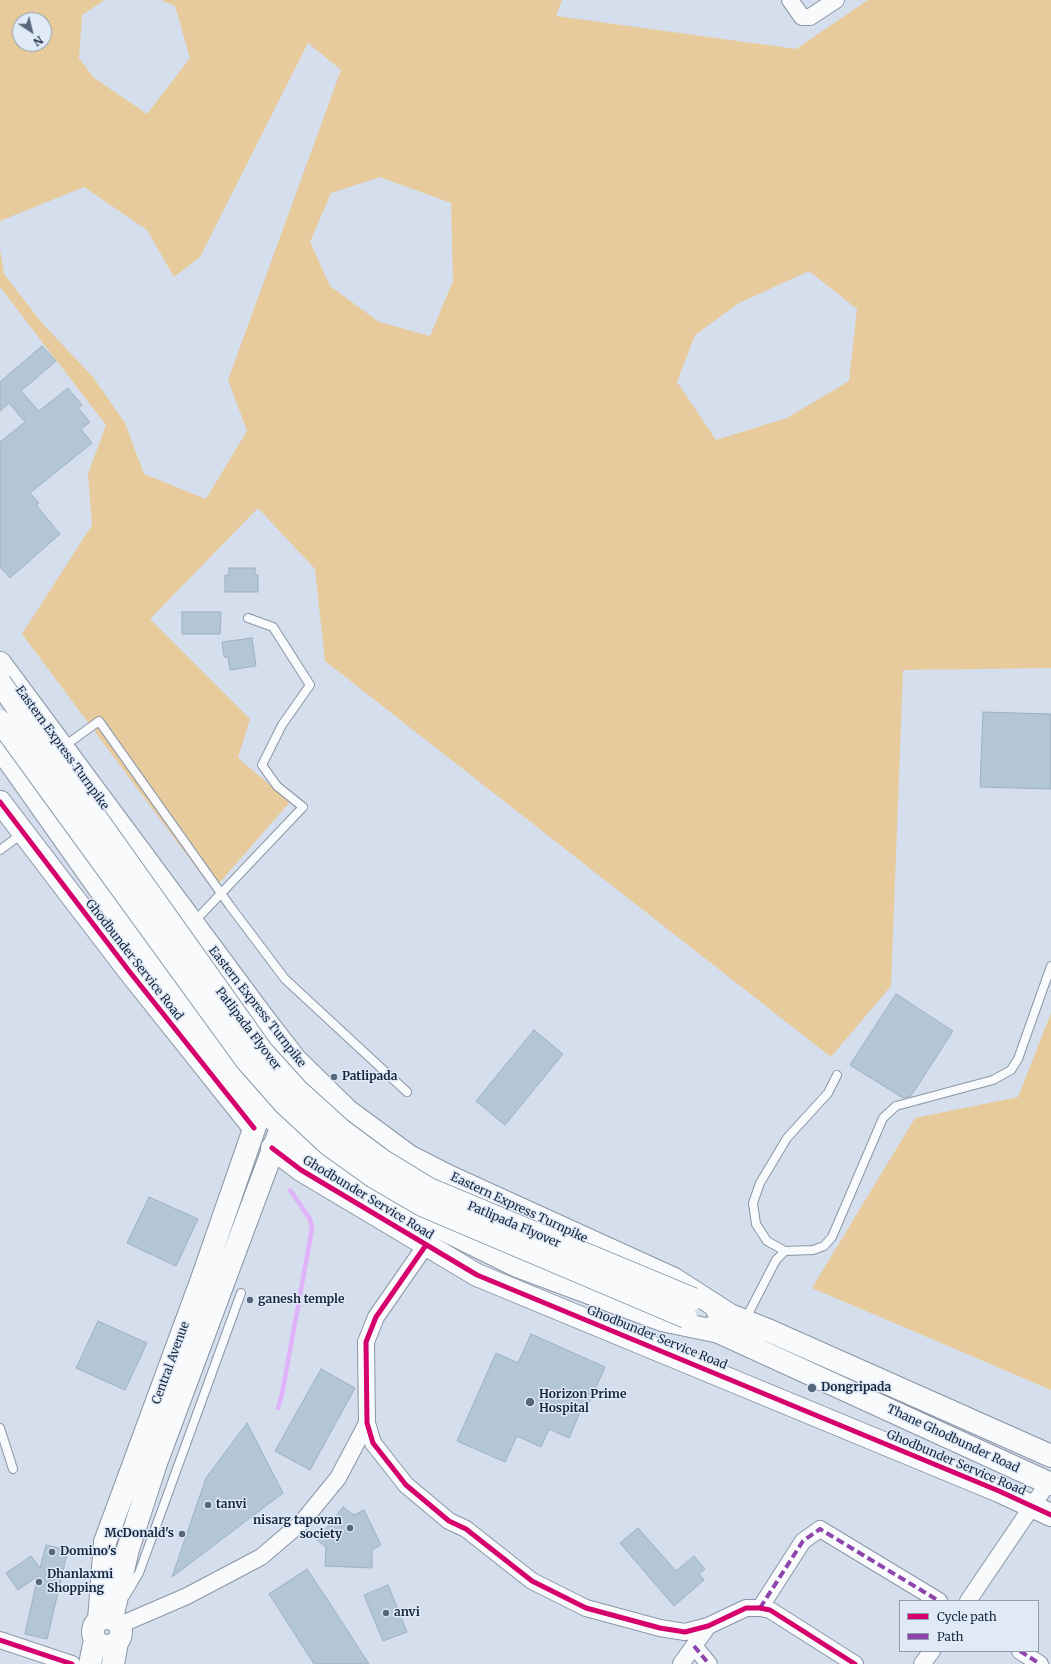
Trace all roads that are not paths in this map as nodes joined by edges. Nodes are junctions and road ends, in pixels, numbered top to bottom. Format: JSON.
{"nodes":[{"id":1,"x":790,"y":0,"type":"edge"},
{"id":2,"x":836,"y":0,"type":"edge"},
{"id":3,"x":248,"y":618,"type":"dead end"},
{"id":4,"x":0,"y":663,"type":"edge"},
{"id":5,"x":0,"y":683,"type":"edge"},
{"id":6,"x":0,"y":721,"type":"edge"},
{"id":7,"x":0,"y":748,"type":"edge"},
{"id":8,"x":62,"y":748,"type":"junction"},
{"id":9,"x":0,"y":802,"type":"edge"},
{"id":10,"x":23,"y":832,"type":"junction"},
{"id":11,"x":0,"y":850,"type":"edge"},
{"id":12,"x":221,"y":894,"type":"junction"},
{"id":13,"x":193,"y":924,"type":"junction"},
{"id":14,"x":1051,"y":966,"type":"edge"},
{"id":15,"x":295,"y":1059,"type":"junction"},
{"id":16,"x":310,"y":1075,"type":"junction"},
{"id":17,"x":837,"y":1075,"type":"dead end"},
{"id":18,"x":407,"y":1092,"type":"dead end"},
{"id":19,"x":257,"y":1119,"type":"junction"},
{"id":20,"x":281,"y":1127,"type":"junction"},
{"id":21,"x":272,"y":1148,"type":"junction"},
{"id":22,"x":426,"y":1245,"type":"junction"},
{"id":23,"x":785,"y":1251,"type":"junction"},
{"id":24,"x":241,"y":1293,"type":"dead end"},
{"id":25,"x":689,"y":1308,"type":"junction"},
{"id":26,"x":733,"y":1323,"type":"junction"},
{"id":27,"x":367,"y":1423,"type":"junction"},
{"id":28,"x":0,"y":1428,"type":"edge"},
{"id":29,"x":1051,"y":1456,"type":"edge"},
{"id":30,"x":13,"y":1469,"type":"dead end"},
{"id":31,"x":1049,"y":1484,"type":"edge"},
{"id":32,"x":1042,"y":1511,"type":"edge"},
{"id":33,"x":937,"y":1600,"type":"edge"},
{"id":34,"x":969,"y":1600,"type":"edge"},
{"id":35,"x":760,"y":1608,"type":"junction"},
{"id":36,"x":708,"y":1626,"type":"junction"},
{"id":37,"x":109,"y":1629,"type":"junction"},
{"id":38,"x":0,"y":1640,"type":"edge"},
{"id":39,"x":694,"y":1646,"type":"junction"},
{"id":40,"x":931,"y":1652,"type":"edge"},
{"id":41,"x":1022,"y":1652,"type":"edge"},
{"id":42,"x":72,"y":1664,"type":"edge"},
{"id":43,"x":90,"y":1664,"type":"edge"},
{"id":44,"x":113,"y":1664,"type":"edge"},
{"id":45,"x":681,"y":1664,"type":"edge"},
{"id":46,"x":709,"y":1664,"type":"edge"},
{"id":47,"x":855,"y":1664,"type":"edge"},
{"id":48,"x":922,"y":1664,"type":"edge"},
{"id":49,"x":1040,"y":1664,"type":"edge"}],
"edges":[{"from":1,"to":2,"type":"street"},
{"from":3,"to":12,"type":"lane"},
{"from":4,"to":8,"type":"main road","name":"Eastern Express Turnpike"},
{"from":5,"to":25,"type":"main road","name":"Patlipada Flyover","bridge":true},
{"from":6,"to":25,"type":"main road","name":"Patlipada Flyover","bridge":true},
{"from":7,"to":19,"type":"main road"},
{"from":8,"to":12,"type":"lane"},
{"from":8,"to":13,"type":"main road","name":"Eastern Express Turnpike"},
{"from":9,"to":10,"type":"main road","name":"Ghodbunder Service Road"},
{"from":10,"to":11,"type":"lane"},
{"from":10,"to":19,"type":"main road","name":"Ghodbunder Service Road"},
{"from":12,"to":13,"type":"lane"},
{"from":12,"to":18,"type":"lane"},
{"from":13,"to":15,"type":"main road","name":"Eastern Express Turnpike"},
{"from":14,"to":23,"type":"lane"},
{"from":15,"to":16,"type":"main road","name":"Eastern Express Turnpike"},
{"from":15,"to":19,"type":"main road","name":"Central Avenue"},
{"from":16,"to":20,"type":"main road","name":"Central Avenue"},
{"from":16,"to":26,"type":"main road","name":"Eastern Express Turnpike"},
{"from":17,"to":23,"type":"lane"},
{"from":19,"to":20,"type":"main road"},
{"from":19,"to":37,"type":"main road","name":"Central Avenue"},
{"from":20,"to":21,"type":"main road","name":"Central Avenue"},
{"from":20,"to":26,"type":"main road"},
{"from":21,"to":22,"type":"main road","name":"Ghodbunder Service Road"},
{"from":21,"to":37,"type":"main road","name":"Central Avenue"},
{"from":22,"to":27,"type":"street"},
{"from":22,"to":32,"type":"main road","name":"Ghodbunder Service Road"},
{"from":23,"to":26,"type":"lane"},
{"from":24,"to":37,"type":"lane"},
{"from":25,"to":26,"type":"main road","name":"Patlipada Flyover"},
{"from":26,"to":29,"type":"main road","name":"Thane Ghodbunder Road"},
{"from":26,"to":31,"type":"main road","name":"Thane Ghodbunder Road"},
{"from":27,"to":36,"type":"street"},
{"from":27,"to":37,"type":"street"},
{"from":28,"to":30,"type":"lane"},
{"from":31,"to":32,"type":"street"},
{"from":32,"to":34,"type":"street"},
{"from":33,"to":35,"type":"street"},
{"from":35,"to":36,"type":"street"},
{"from":35,"to":47,"type":"street"},
{"from":36,"to":39,"type":"street"},
{"from":37,"to":43,"type":"main road","name":"Central Avenue"},
{"from":37,"to":44,"type":"main road","name":"Central Avenue"},
{"from":38,"to":42,"type":"street"},
{"from":39,"to":45,"type":"street"},
{"from":39,"to":46,"type":"street"},
{"from":40,"to":48,"type":"street"},
{"from":41,"to":49,"type":"street"}]}
